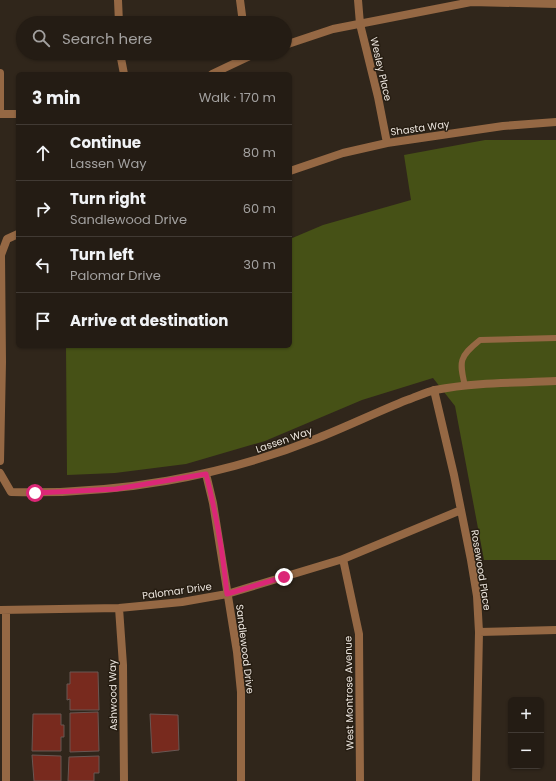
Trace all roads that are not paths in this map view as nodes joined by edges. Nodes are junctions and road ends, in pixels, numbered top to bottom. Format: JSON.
{"nodes":[{"id":1,"x":118,"y":0,"type":"edge"},
{"id":2,"x":240,"y":0,"type":"edge"},
{"id":3,"x":358,"y":0,"type":"edge"},
{"id":4,"x":471,"y":1,"type":"edge"},
{"id":5,"x":556,"y":4,"type":"edge"},
{"id":6,"x":119,"y":16,"type":"edge"},
{"id":7,"x":242,"y":16,"type":"edge"},
{"id":8,"x":360,"y":24,"type":"junction"},
{"id":9,"x":292,"y":43,"type":"edge"},
{"id":10,"x":121,"y":60,"type":"edge"},
{"id":11,"x":240,"y":60,"type":"edge"},
{"id":12,"x":124,"y":72,"type":"edge"},
{"id":13,"x":216,"y":72,"type":"edge"},
{"id":14,"x":0,"y":73,"type":"edge"},
{"id":15,"x":0,"y":114,"type":"edge"},
{"id":16,"x":16,"y":114,"type":"edge"},
{"id":17,"x":556,"y":122,"type":"edge"},
{"id":18,"x":386,"y":143,"type":"junction"},
{"id":19,"x":292,"y":170,"type":"edge"},
{"id":20,"x":16,"y":235,"type":"edge"},
{"id":21,"x":556,"y":338,"type":"edge"},
{"id":22,"x":1,"y":362,"type":"edge"},
{"id":23,"x":556,"y":381,"type":"edge"},
{"id":24,"x":465,"y":386,"type":"junction"},
{"id":25,"x":434,"y":390,"type":"junction"},
{"id":26,"x":0,"y":461,"type":"edge"},
{"id":27,"x":0,"y":473,"type":"edge"},
{"id":28,"x":206,"y":474,"type":"junction"},
{"id":29,"x":461,"y":510,"type":"junction"},
{"id":30,"x":343,"y":558,"type":"junction"},
{"id":31,"x":227,"y":594,"type":"junction"},
{"id":32,"x":119,"y":608,"type":"junction"},
{"id":33,"x":3,"y":610,"type":"edge"},
{"id":34,"x":556,"y":630,"type":"edge"},
{"id":35,"x":479,"y":632,"type":"junction"},
{"id":36,"x":6,"y":781,"type":"edge"},
{"id":37,"x":124,"y":781,"type":"edge"},
{"id":38,"x":241,"y":781,"type":"edge"},
{"id":39,"x":360,"y":781,"type":"edge"},
{"id":40,"x":476,"y":781,"type":"edge"}],
"edges":[{"from":1,"to":6,"type":"street"},
{"from":2,"to":7,"type":"street"},
{"from":3,"to":8,"type":"street","name":"Wesley Place"},
{"from":4,"to":5,"type":"street"},
{"from":4,"to":8,"type":"street"},
{"from":8,"to":9,"type":"street"},
{"from":8,"to":18,"type":"street","name":"Wesley Place"},
{"from":10,"to":12,"type":"street"},
{"from":11,"to":13,"type":"street"},
{"from":14,"to":15,"type":"street"},
{"from":15,"to":16,"type":"street"},
{"from":17,"to":18,"type":"street","name":"Shasta Way"},
{"from":18,"to":19,"type":"street","name":"Shasta Way"},
{"from":20,"to":22,"type":"street"},
{"from":21,"to":24,"type":"lane"},
{"from":22,"to":26,"type":"street"},
{"from":23,"to":24,"type":"street","name":"Lassen Way"},
{"from":24,"to":25,"type":"street","name":"Lassen Way"},
{"from":25,"to":28,"type":"street","name":"Lassen Way"},
{"from":25,"to":29,"type":"street","name":"Rosewood Place"},
{"from":27,"to":28,"type":"street","name":"Lassen Way"},
{"from":28,"to":31,"type":"street","name":"Sandlewood Drive"},
{"from":29,"to":30,"type":"street","name":"Palomar Drive"},
{"from":29,"to":35,"type":"street","name":"Rosewood Place"},
{"from":30,"to":31,"type":"street","name":"Palomar Drive"},
{"from":30,"to":39,"type":"street","name":"West Montrose Avenue"},
{"from":31,"to":32,"type":"street","name":"Palomar Drive"},
{"from":31,"to":38,"type":"street","name":"Sandlewood Drive"},
{"from":32,"to":33,"type":"street","name":"Palomar Drive"},
{"from":32,"to":37,"type":"street","name":"Ashwood Way"},
{"from":33,"to":36,"type":"street"},
{"from":34,"to":35,"type":"street"},
{"from":35,"to":40,"type":"street","name":"Rosewood Place"}]}
